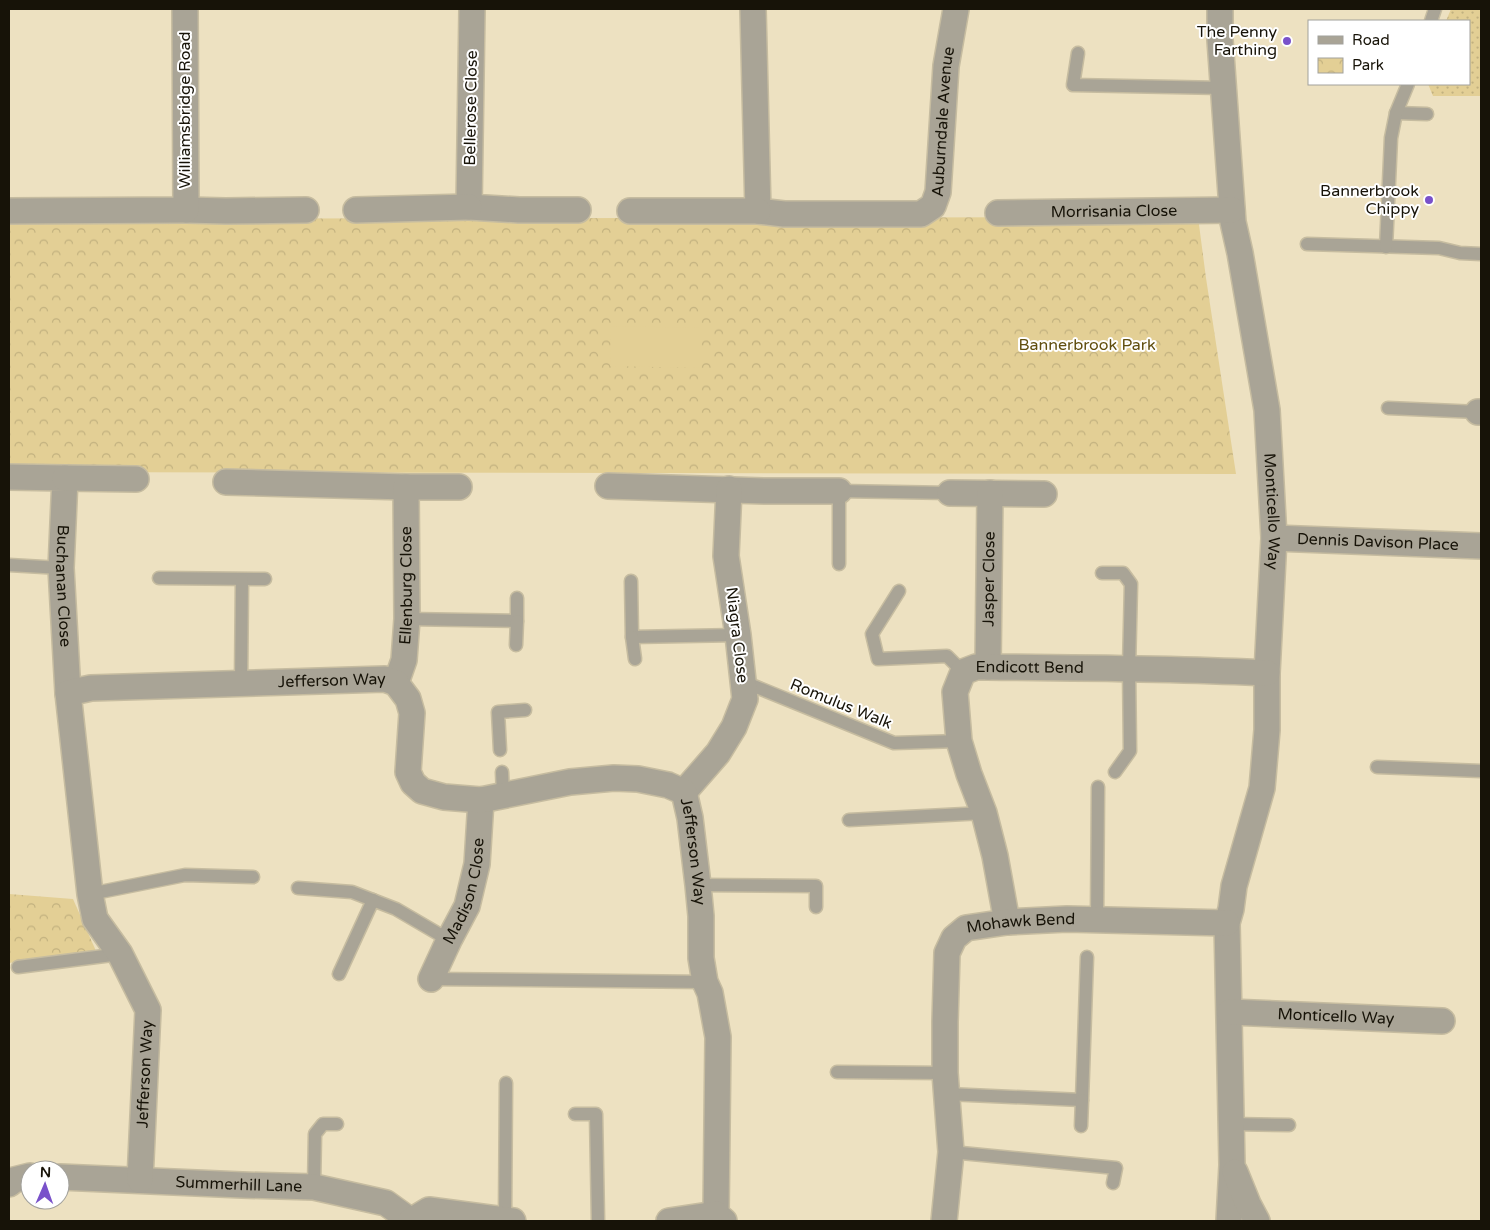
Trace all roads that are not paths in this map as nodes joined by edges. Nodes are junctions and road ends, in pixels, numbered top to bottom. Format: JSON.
{"nodes":[{"id":1,"x":185,"y":9,"type":"edge"},
{"id":2,"x":472,"y":9,"type":"edge"},
{"id":3,"x":752,"y":9,"type":"edge"},
{"id":4,"x":956,"y":9,"type":"edge"},
{"id":5,"x":1220,"y":9,"type":"edge"},
{"id":6,"x":1078,"y":54,"type":"dead end"},
{"id":7,"x":1408,"y":85,"type":"edge"},
{"id":8,"x":1223,"y":88,"type":"junction"},
{"id":9,"x":1396,"y":113,"type":"junction"},
{"id":10,"x":1427,"y":114,"type":"dead end"},
{"id":11,"x":469,"y":207,"type":"junction"},
{"id":12,"x":186,"y":210,"type":"junction"},
{"id":13,"x":306,"y":210,"type":"dead end"},
{"id":14,"x":356,"y":210,"type":"dead end"},
{"id":15,"x":578,"y":210,"type":"dead end"},
{"id":16,"x":1232,"y":210,"type":"junction"},
{"id":17,"x":630,"y":211,"type":"dead end"},
{"id":18,"x":9,"y":212,"type":"edge"},
{"id":19,"x":758,"y":212,"type":"junction"},
{"id":20,"x":998,"y":213,"type":"dead end"},
{"id":21,"x":1307,"y":244,"type":"dead end"},
{"id":22,"x":1386,"y":247,"type":"junction"},
{"id":23,"x":1481,"y":254,"type":"edge"},
{"id":24,"x":1388,"y":408,"type":"dead end"},
{"id":25,"x":1480,"y":412,"type":"edge"},
{"id":26,"x":9,"y":477,"type":"edge"},
{"id":27,"x":65,"y":478,"type":"junction"},
{"id":28,"x":136,"y":479,"type":"dead end"},
{"id":29,"x":226,"y":482,"type":"dead end"},
{"id":30,"x":608,"y":486,"type":"dead end"},
{"id":31,"x":406,"y":487,"type":"junction"},
{"id":32,"x":459,"y":487,"type":"dead end"},
{"id":33,"x":729,"y":489,"type":"junction"},
{"id":34,"x":839,"y":491,"type":"junction"},
{"id":35,"x":950,"y":493,"type":"joint"},
{"id":36,"x":990,"y":493,"type":"junction"},
{"id":37,"x":1044,"y":494,"type":"dead end"},
{"id":38,"x":1274,"y":538,"type":"junction"},
{"id":39,"x":1481,"y":546,"type":"edge"},
{"id":40,"x":839,"y":564,"type":"dead end"},
{"id":41,"x":9,"y":566,"type":"edge"},
{"id":42,"x":61,"y":568,"type":"junction"},
{"id":43,"x":1102,"y":573,"type":"dead end"},
{"id":44,"x":160,"y":578,"type":"dead end"},
{"id":45,"x":265,"y":579,"type":"dead end"},
{"id":46,"x":242,"y":580,"type":"junction"},
{"id":47,"x":631,"y":581,"type":"dead end"},
{"id":48,"x":899,"y":591,"type":"dead end"},
{"id":49,"x":517,"y":598,"type":"dead end"},
{"id":50,"x":407,"y":619,"type":"junction"},
{"id":51,"x":516,"y":621,"type":"junction"},
{"id":52,"x":738,"y":635,"type":"junction"},
{"id":53,"x":632,"y":637,"type":"junction"},
{"id":54,"x":516,"y":645,"type":"dead end"},
{"id":55,"x":635,"y":659,"type":"dead end"},
{"id":56,"x":988,"y":667,"type":"junction"},
{"id":57,"x":1129,"y":668,"type":"junction"},
{"id":58,"x":963,"y":672,"type":"junction"},
{"id":59,"x":1267,"y":674,"type":"junction"},
{"id":60,"x":744,"y":682,"type":"junction"},
{"id":61,"x":396,"y":683,"type":"junction"},
{"id":62,"x":241,"y":684,"type":"junction"},
{"id":63,"x":68,"y":693,"type":"junction"},
{"id":64,"x":525,"y":710,"type":"dead end"},
{"id":65,"x":959,"y":741,"type":"junction"},
{"id":66,"x":500,"y":750,"type":"dead end"},
{"id":67,"x":1377,"y":767,"type":"dead end"},
{"id":68,"x":1481,"y":771,"type":"edge"},
{"id":69,"x":1114,"y":772,"type":"dead end"},
{"id":70,"x":1098,"y":787,"type":"dead end"},
{"id":71,"x":495,"y":789,"type":"junction"},
{"id":72,"x":684,"y":792,"type":"junction"},
{"id":73,"x":984,"y":813,"type":"junction"},
{"id":74,"x":849,"y":820,"type":"dead end"},
{"id":75,"x":253,"y":877,"type":"dead end"},
{"id":76,"x":698,"y":885,"type":"junction"},
{"id":77,"x":298,"y":888,"type":"dead end"},
{"id":78,"x":90,"y":894,"type":"junction"},
{"id":79,"x":373,"y":900,"type":"junction"},
{"id":80,"x":816,"y":907,"type":"dead end"},
{"id":81,"x":1096,"y":920,"type":"junction"},
{"id":82,"x":1007,"y":922,"type":"junction"},
{"id":83,"x":1227,"y":923,"type":"junction"},
{"id":84,"x":449,"y":940,"type":"junction"},
{"id":85,"x":120,"y":954,"type":"junction"},
{"id":86,"x":1087,"y":957,"type":"dead end"},
{"id":87,"x":18,"y":967,"type":"dead end"},
{"id":88,"x":339,"y":974,"type":"dead end"},
{"id":89,"x":432,"y":979,"type":"joint"},
{"id":90,"x":705,"y":982,"type":"junction"},
{"id":91,"x":1230,"y":1012,"type":"junction"},
{"id":92,"x":1442,"y":1020,"type":"dead end"},
{"id":93,"x":837,"y":1072,"type":"dead end"},
{"id":94,"x":506,"y":1083,"type":"dead end"},
{"id":95,"x":946,"y":1084,"type":"junction"},
{"id":96,"x":1082,"y":1100,"type":"junction"},
{"id":97,"x":574,"y":1114,"type":"dead end"},
{"id":98,"x":336,"y":1124,"type":"dead end"},
{"id":99,"x":1231,"y":1124,"type":"junction"},
{"id":100,"x":1289,"y":1125,"type":"dead end"},
{"id":101,"x":1081,"y":1126,"type":"dead end"},
{"id":102,"x":951,"y":1152,"type":"junction"},
{"id":103,"x":1232,"y":1165,"type":"junction"},
{"id":104,"x":70,"y":1177,"type":"edge"},
{"id":105,"x":20,"y":1178,"type":"edge"},
{"id":106,"x":140,"y":1180,"type":"junction"},
{"id":107,"x":1113,"y":1183,"type":"dead end"},
{"id":108,"x":9,"y":1184,"type":"edge"},
{"id":109,"x":314,"y":1187,"type":"junction"},
{"id":110,"x":720,"y":1218,"type":"edge"},
{"id":111,"x":411,"y":1221,"type":"edge"},
{"id":112,"x":509,"y":1221,"type":"edge"},
{"id":113,"x":598,"y":1221,"type":"edge"},
{"id":114,"x":669,"y":1221,"type":"edge"},
{"id":115,"x":944,"y":1221,"type":"edge"},
{"id":116,"x":1228,"y":1221,"type":"edge"},
{"id":117,"x":1257,"y":1221,"type":"edge"}],
"edges":[{"from":1,"to":12,"type":"street","name":"Williamsbridge Road"},
{"from":2,"to":11,"type":"street","name":"Bellerose Close"},
{"from":3,"to":19,"type":"street"},
{"from":4,"to":19,"type":"street","name":"Auburndale Avenue"},
{"from":5,"to":8,"type":"street","name":"Monticello Way"},
{"from":6,"to":8,"type":"lane"},
{"from":7,"to":9,"type":"lane"},
{"from":8,"to":16,"type":"street","name":"Monticello Way"},
{"from":9,"to":10,"type":"lane"},
{"from":9,"to":22,"type":"lane"},
{"from":11,"to":14,"type":"street"},
{"from":11,"to":15,"type":"street"},
{"from":12,"to":13,"type":"street","name":"Williamsbridge Road"},
{"from":12,"to":18,"type":"street","name":"Williamsbridge Road"},
{"from":16,"to":20,"type":"street","name":"Morrisania Close"},
{"from":16,"to":38,"type":"street","name":"Monticello Way"},
{"from":17,"to":19,"type":"street","name":"Auburndale Avenue"},
{"from":21,"to":22,"type":"lane"},
{"from":22,"to":23,"type":"lane"},
{"from":24,"to":25,"type":"lane"},
{"from":26,"to":27,"type":"street"},
{"from":27,"to":28,"type":"street"},
{"from":27,"to":42,"type":"street","name":"Buchanan Close"},
{"from":29,"to":31,"type":"street"},
{"from":30,"to":33,"type":"street"},
{"from":31,"to":32,"type":"street"},
{"from":31,"to":50,"type":"street","name":"Ellenburg Close"},
{"from":33,"to":34,"type":"street"},
{"from":33,"to":52,"type":"street","name":"Niagra Close"},
{"from":34,"to":35,"type":"lane"},
{"from":34,"to":40,"type":"lane"},
{"from":35,"to":36,"type":"street"},
{"from":36,"to":37,"type":"street"},
{"from":36,"to":56,"type":"street","name":"Jasper Close"},
{"from":38,"to":39,"type":"street","name":"Dennis Davison Place"},
{"from":38,"to":59,"type":"street","name":"Monticello Way"},
{"from":41,"to":42,"type":"lane"},
{"from":42,"to":63,"type":"street","name":"Buchanan Close"},
{"from":43,"to":57,"type":"lane"},
{"from":44,"to":46,"type":"lane"},
{"from":45,"to":46,"type":"lane"},
{"from":46,"to":62,"type":"lane"},
{"from":47,"to":53,"type":"lane"},
{"from":48,"to":58,"type":"lane"},
{"from":49,"to":51,"type":"lane"},
{"from":50,"to":51,"type":"lane"},
{"from":50,"to":61,"type":"street","name":"Ellenburg Close"},
{"from":51,"to":54,"type":"lane"},
{"from":52,"to":53,"type":"lane"},
{"from":52,"to":60,"type":"street","name":"Niagra Close"},
{"from":53,"to":55,"type":"lane"},
{"from":56,"to":57,"type":"street","name":"Endicott Bend"},
{"from":56,"to":58,"type":"street","name":"Endicott Bend"},
{"from":57,"to":59,"type":"street","name":"Endicott Bend"},
{"from":57,"to":69,"type":"lane"},
{"from":58,"to":65,"type":"street","name":"Endicott Bend"},
{"from":59,"to":83,"type":"street","name":"Monticello Way"},
{"from":60,"to":65,"type":"lane","name":"Romulus Walk"},
{"from":60,"to":72,"type":"street","name":"Niagra Close"},
{"from":61,"to":62,"type":"street","name":"Jefferson Way"},
{"from":61,"to":71,"type":"street","name":"Jefferson Way"},
{"from":62,"to":63,"type":"street","name":"Jefferson Way"},
{"from":63,"to":78,"type":"street","name":"Jefferson Way"},
{"from":64,"to":66,"type":"lane"},
{"from":65,"to":73,"type":"street","name":"Endicott Bend"},
{"from":67,"to":68,"type":"lane"},
{"from":70,"to":81,"type":"lane"},
{"from":71,"to":72,"type":"street","name":"Jefferson Way"},
{"from":71,"to":84,"type":"street","name":"Madison Close"},
{"from":72,"to":76,"type":"street","name":"Jefferson Way"},
{"from":73,"to":74,"type":"lane"},
{"from":73,"to":82,"type":"street","name":"Endicott Bend"},
{"from":75,"to":78,"type":"lane"},
{"from":76,"to":80,"type":"lane"},
{"from":76,"to":90,"type":"street","name":"Jefferson Way"},
{"from":77,"to":79,"type":"lane"},
{"from":78,"to":85,"type":"street","name":"Jefferson Way"},
{"from":79,"to":84,"type":"lane"},
{"from":79,"to":88,"type":"lane"},
{"from":81,"to":82,"type":"street","name":"Mohawk Bend"},
{"from":81,"to":83,"type":"street","name":"Mohawk Bend"},
{"from":82,"to":95,"type":"street","name":"Mohawk Bend"},
{"from":83,"to":91,"type":"street","name":"Monticello Way"},
{"from":84,"to":89,"type":"street","name":"Madison Close"},
{"from":85,"to":87,"type":"lane"},
{"from":85,"to":106,"type":"street","name":"Jefferson Way"},
{"from":86,"to":96,"type":"lane"},
{"from":89,"to":90,"type":"lane"},
{"from":90,"to":110,"type":"street","name":"Jefferson Way"},
{"from":91,"to":92,"type":"street","name":"Monticello Way"},
{"from":91,"to":99,"type":"street","name":"Monticello Way"},
{"from":93,"to":95,"type":"lane"},
{"from":94,"to":112,"type":"lane"},
{"from":95,"to":96,"type":"lane"},
{"from":95,"to":102,"type":"street","name":"Mohawk Bend"},
{"from":96,"to":101,"type":"lane"},
{"from":97,"to":113,"type":"lane"},
{"from":98,"to":109,"type":"lane"},
{"from":99,"to":100,"type":"lane"},
{"from":99,"to":103,"type":"street","name":"Monticello Way"},
{"from":102,"to":107,"type":"lane"},
{"from":102,"to":115,"type":"street","name":"Mohawk Bend"},
{"from":103,"to":116,"type":"street","name":"Monticello Way"},
{"from":103,"to":117,"type":"street","name":"Monticello Way"},
{"from":104,"to":106,"type":"street","name":"Summerhill Lane"},
{"from":105,"to":108,"type":"street"},
{"from":106,"to":109,"type":"street","name":"Summerhill Lane"},
{"from":109,"to":111,"type":"street","name":"Summerhill Lane"},
{"from":110,"to":114,"type":"street"},
{"from":111,"to":112,"type":"street"}]}
